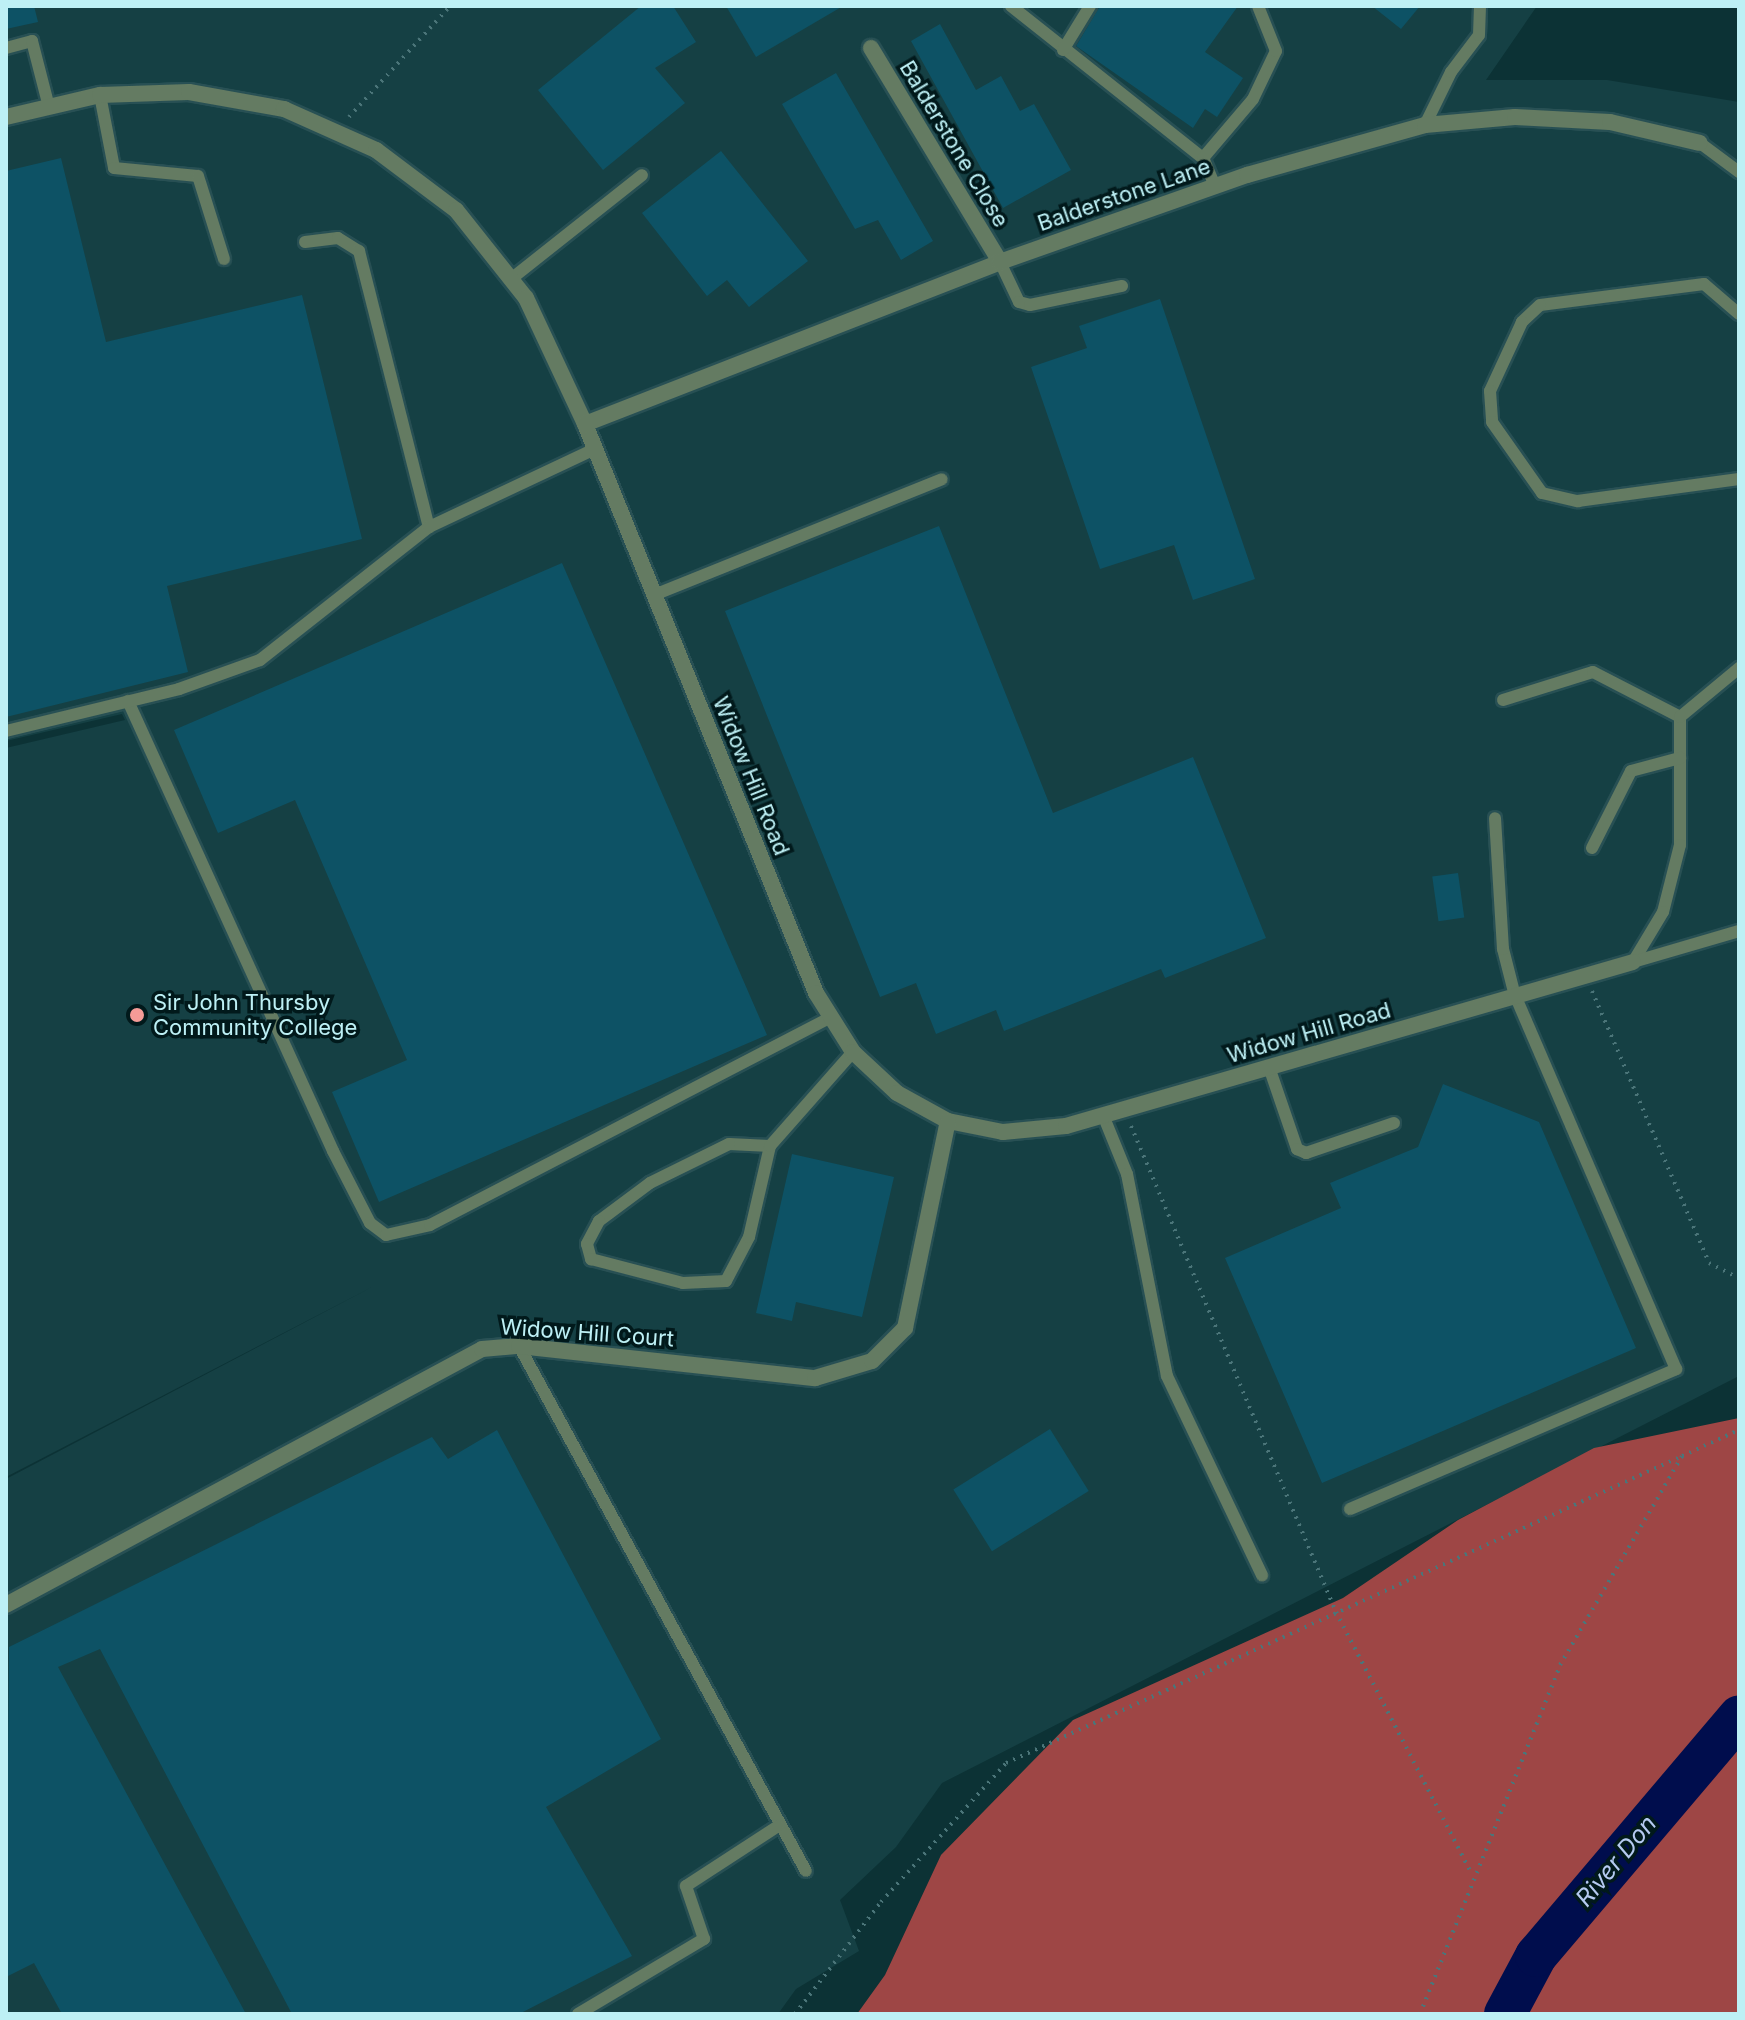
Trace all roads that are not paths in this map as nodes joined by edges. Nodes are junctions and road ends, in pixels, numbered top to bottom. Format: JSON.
{"nodes":[{"id":1,"x":1011,"y":6,"type":"edge"},
{"id":2,"x":1090,"y":6,"type":"edge"},
{"id":3,"x":1258,"y":6,"type":"edge"},
{"id":4,"x":1480,"y":6,"type":"edge"},
{"id":5,"x":6,"y":48,"type":"edge"},
{"id":6,"x":871,"y":48,"type":"dead end"},
{"id":7,"x":1063,"y":50,"type":"junction"},
{"id":8,"x":100,"y":95,"type":"junction"},
{"id":9,"x":49,"y":107,"type":"junction"},
{"id":10,"x":6,"y":117,"type":"edge"},
{"id":11,"x":1425,"y":125,"type":"junction"},
{"id":12,"x":1700,"y":143,"type":"joint"},
{"id":13,"x":1203,"y":158,"type":"junction"},
{"id":14,"x":1739,"y":172,"type":"edge"},
{"id":15,"x":642,"y":175,"type":"dead end"},
{"id":16,"x":1215,"y":186,"type":"junction"},
{"id":17,"x":305,"y":242,"type":"dead end"},
{"id":18,"x":224,"y":259,"type":"dead end"},
{"id":19,"x":1000,"y":262,"type":"junction"},
{"id":20,"x":511,"y":279,"type":"junction"},
{"id":21,"x":1122,"y":286,"type":"dead end"},
{"id":22,"x":1739,"y":314,"type":"edge"},
{"id":23,"x":585,"y":424,"type":"junction"},
{"id":24,"x":595,"y":449,"type":"junction"},
{"id":25,"x":942,"y":479,"type":"dead end"},
{"id":26,"x":1739,"y":479,"type":"edge"},
{"id":27,"x":429,"y":527,"type":"junction"},
{"id":28,"x":654,"y":595,"type":"junction"},
{"id":29,"x":1739,"y":668,"type":"edge"},
{"id":30,"x":1503,"y":700,"type":"dead end"},
{"id":31,"x":128,"y":701,"type":"junction"},
{"id":32,"x":1680,"y":717,"type":"junction"},
{"id":33,"x":6,"y":731,"type":"edge"},
{"id":34,"x":1680,"y":758,"type":"junction"},
{"id":35,"x":1495,"y":818,"type":"dead end"},
{"id":36,"x":1592,"y":848,"type":"dead end"},
{"id":37,"x":1739,"y":931,"type":"edge"},
{"id":38,"x":1633,"y":962,"type":"junction"},
{"id":39,"x":1515,"y":996,"type":"junction"},
{"id":40,"x":831,"y":1017,"type":"junction"},
{"id":41,"x":853,"y":1052,"type":"junction"},
{"id":42,"x":1269,"y":1067,"type":"junction"},
{"id":43,"x":1103,"y":1115,"type":"junction"},
{"id":44,"x":948,"y":1121,"type":"junction"},
{"id":45,"x":1394,"y":1123,"type":"dead end"},
{"id":46,"x":770,"y":1146,"type":"junction"},
{"id":47,"x":519,"y":1346,"type":"junction"},
{"id":48,"x":1350,"y":1509,"type":"dead end"},
{"id":49,"x":1262,"y":1575,"type":"dead end"},
{"id":50,"x":6,"y":1605,"type":"edge"},
{"id":51,"x":778,"y":1826,"type":"junction"},
{"id":52,"x":806,"y":1871,"type":"dead end"},
{"id":53,"x":578,"y":2014,"type":"edge"}],
"edges":[{"from":1,"to":7,"type":"lane"},
{"from":2,"to":7,"type":"lane"},
{"from":3,"to":13,"type":"lane"},
{"from":4,"to":11,"type":"lane"},
{"from":5,"to":9,"type":"lane"},
{"from":6,"to":19,"type":"street","name":"Balderstone Close"},
{"from":7,"to":13,"type":"lane"},
{"from":8,"to":9,"type":"street","name":"Widow Hill Road"},
{"from":8,"to":18,"type":"lane"},
{"from":8,"to":20,"type":"street","name":"Widow Hill Road"},
{"from":9,"to":10,"type":"street","name":"Widow Hill Road"},
{"from":11,"to":12,"type":"street","name":"Balderstone Lane"},
{"from":11,"to":16,"type":"street","name":"Balderstone Lane"},
{"from":12,"to":14,"type":"lane"},
{"from":13,"to":16,"type":"lane"},
{"from":15,"to":20,"type":"lane"},
{"from":16,"to":19,"type":"street","name":"Balderstone Lane"},
{"from":17,"to":27,"type":"lane"},
{"from":19,"to":21,"type":"lane"},
{"from":19,"to":23,"type":"street","name":"Balderstone Lane"},
{"from":20,"to":23,"type":"street","name":"Widow Hill Road"},
{"from":22,"to":26,"type":"lane"},
{"from":23,"to":24,"type":"street","name":"Widow Hill Road"},
{"from":24,"to":27,"type":"lane"},
{"from":24,"to":28,"type":"street","name":"Widow Hill Road"},
{"from":25,"to":28,"type":"lane"},
{"from":27,"to":31,"type":"lane"},
{"from":28,"to":40,"type":"street","name":"Widow Hill Road"},
{"from":29,"to":32,"type":"lane"},
{"from":30,"to":32,"type":"lane"},
{"from":31,"to":33,"type":"lane"},
{"from":31,"to":40,"type":"lane"},
{"from":32,"to":34,"type":"lane"},
{"from":34,"to":36,"type":"lane"},
{"from":34,"to":38,"type":"lane"},
{"from":35,"to":39,"type":"lane"},
{"from":37,"to":38,"type":"lane"},
{"from":38,"to":39,"type":"street","name":"Widow Hill Road"},
{"from":39,"to":42,"type":"street","name":"Widow Hill Road"},
{"from":39,"to":48,"type":"lane"},
{"from":40,"to":41,"type":"street","name":"Widow Hill Road"},
{"from":41,"to":44,"type":"street","name":"Widow Hill Road"},
{"from":41,"to":46,"type":"lane"},
{"from":42,"to":43,"type":"street","name":"Widow Hill Road"},
{"from":42,"to":45,"type":"lane"},
{"from":43,"to":44,"type":"street","name":"Widow Hill Road"},
{"from":43,"to":49,"type":"lane"},
{"from":44,"to":47,"type":"street","name":"Widow Hill Court"},
{"from":46,"to":46,"type":"lane"},
{"from":47,"to":50,"type":"street","name":"Widow Hill Court"},
{"from":47,"to":51,"type":"lane"},
{"from":51,"to":52,"type":"lane"},
{"from":51,"to":53,"type":"lane"}]}
